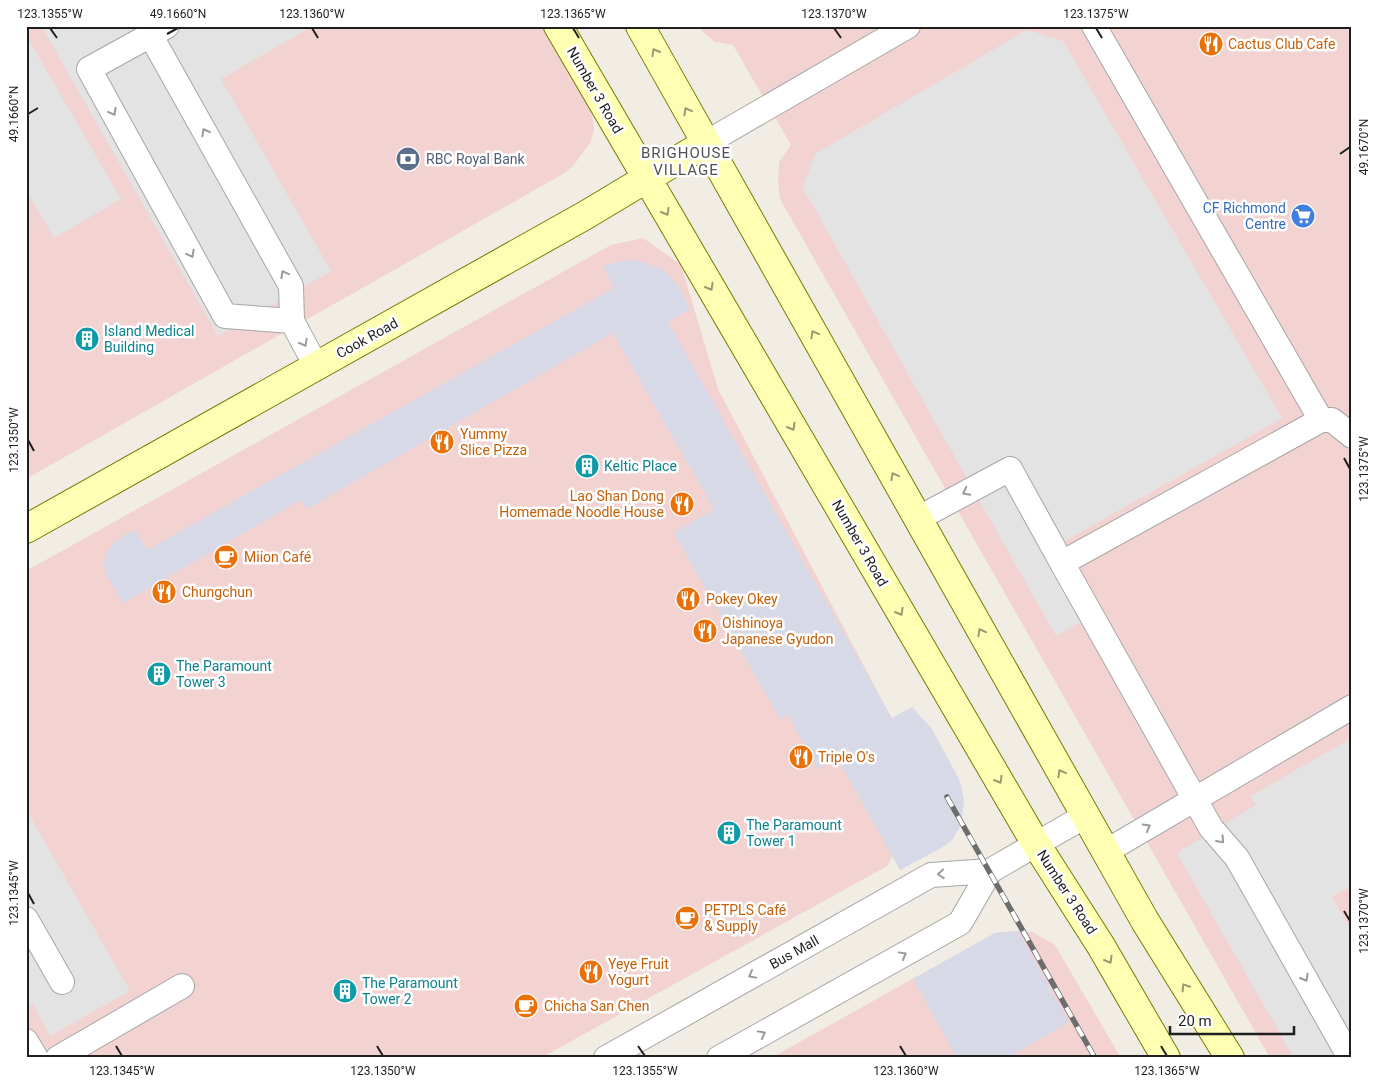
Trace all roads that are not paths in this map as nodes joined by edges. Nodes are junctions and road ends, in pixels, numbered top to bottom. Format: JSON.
{"nodes":[{"id":1,"x":558,"y":26,"type":"edge"},
{"id":2,"x":640,"y":26,"type":"edge"},
{"id":3,"x":908,"y":26,"type":"edge"},
{"id":4,"x":1094,"y":26,"type":"edge"},
{"id":5,"x":159,"y":31,"type":"edge"},
{"id":6,"x":706,"y":143,"type":"junction"},
{"id":7,"x":646,"y":179,"type":"junction"},
{"id":8,"x":292,"y":321,"type":"junction"},
{"id":9,"x":316,"y":366,"type":"junction"},
{"id":10,"x":1321,"y":420,"type":"junction"},
{"id":11,"x":1352,"y":436,"type":"edge"},
{"id":12,"x":917,"y":519,"type":"junction"},
{"id":13,"x":26,"y":529,"type":"edge"},
{"id":14,"x":1062,"y":563,"type":"junction"},
{"id":15,"x":1352,"y":707,"type":"edge"},
{"id":16,"x":1194,"y":800,"type":"junction"},
{"id":17,"x":1085,"y":816,"type":"junction"},
{"id":18,"x":1036,"y":844,"type":"junction"},
{"id":19,"x":1105,"y":852,"type":"junction"},
{"id":20,"x":990,"y":871,"type":"junction"},
{"id":21,"x":26,"y":919,"type":"edge"},
{"id":22,"x":62,"y":982,"type":"dead end"},
{"id":23,"x":182,"y":986,"type":"dead end"},
{"id":24,"x":26,"y":1041,"type":"edge"},
{"id":25,"x":36,"y":1058,"type":"edge"},
{"id":26,"x":58,"y":1058,"type":"edge"},
{"id":27,"x":606,"y":1058,"type":"edge"},
{"id":28,"x":719,"y":1058,"type":"edge"},
{"id":29,"x":1166,"y":1058,"type":"edge"},
{"id":30,"x":1230,"y":1058,"type":"edge"},
{"id":31,"x":1350,"y":1058,"type":"edge"}],
"edges":[{"from":1,"to":7,"type":"main road","name":"Number 3 Road"},
{"from":6,"to":2,"type":"main road","one_way":true},
{"from":3,"to":6,"type":"lane"},
{"from":4,"to":10,"type":"lane"},
{"from":8,"to":5,"type":"lane","one_way":true},
{"from":5,"to":8,"type":"lane","one_way":true},
{"from":6,"to":7,"type":"main road","name":"Cook Road"},
{"from":12,"to":6,"type":"main road","one_way":true},
{"from":7,"to":9,"type":"main road","name":"Cook Road"},
{"from":7,"to":18,"type":"main road","name":"Number 3 Road","one_way":true},
{"from":8,"to":9,"type":"lane","one_way":true},
{"from":9,"to":13,"type":"main road","name":"Cook Road"},
{"from":10,"to":11,"type":"lane"},
{"from":10,"to":14,"type":"lane"},
{"from":14,"to":12,"type":"lane","one_way":true},
{"from":17,"to":12,"type":"main road","one_way":true},
{"from":14,"to":16,"type":"lane"},
{"from":15,"to":16,"type":"lane"},
{"from":19,"to":16,"type":"lane","one_way":true},
{"from":16,"to":31,"type":"lane","one_way":true},
{"from":17,"to":18,"type":"lane","name":"Bus Mall"},
{"from":17,"to":19,"type":"main road"},
{"from":18,"to":20,"type":"lane","name":"Bus Mall"},
{"from":18,"to":29,"type":"main road","name":"Number 3 Road","one_way":true},
{"from":30,"to":19,"type":"main road","one_way":true},
{"from":20,"to":27,"type":"lane","name":"Bus Mall","one_way":true},
{"from":28,"to":20,"type":"lane","name":"Bus Mall","one_way":true},
{"from":21,"to":22,"type":"lane"},
{"from":23,"to":26,"type":"lane"},
{"from":24,"to":25,"type":"lane"}]}
